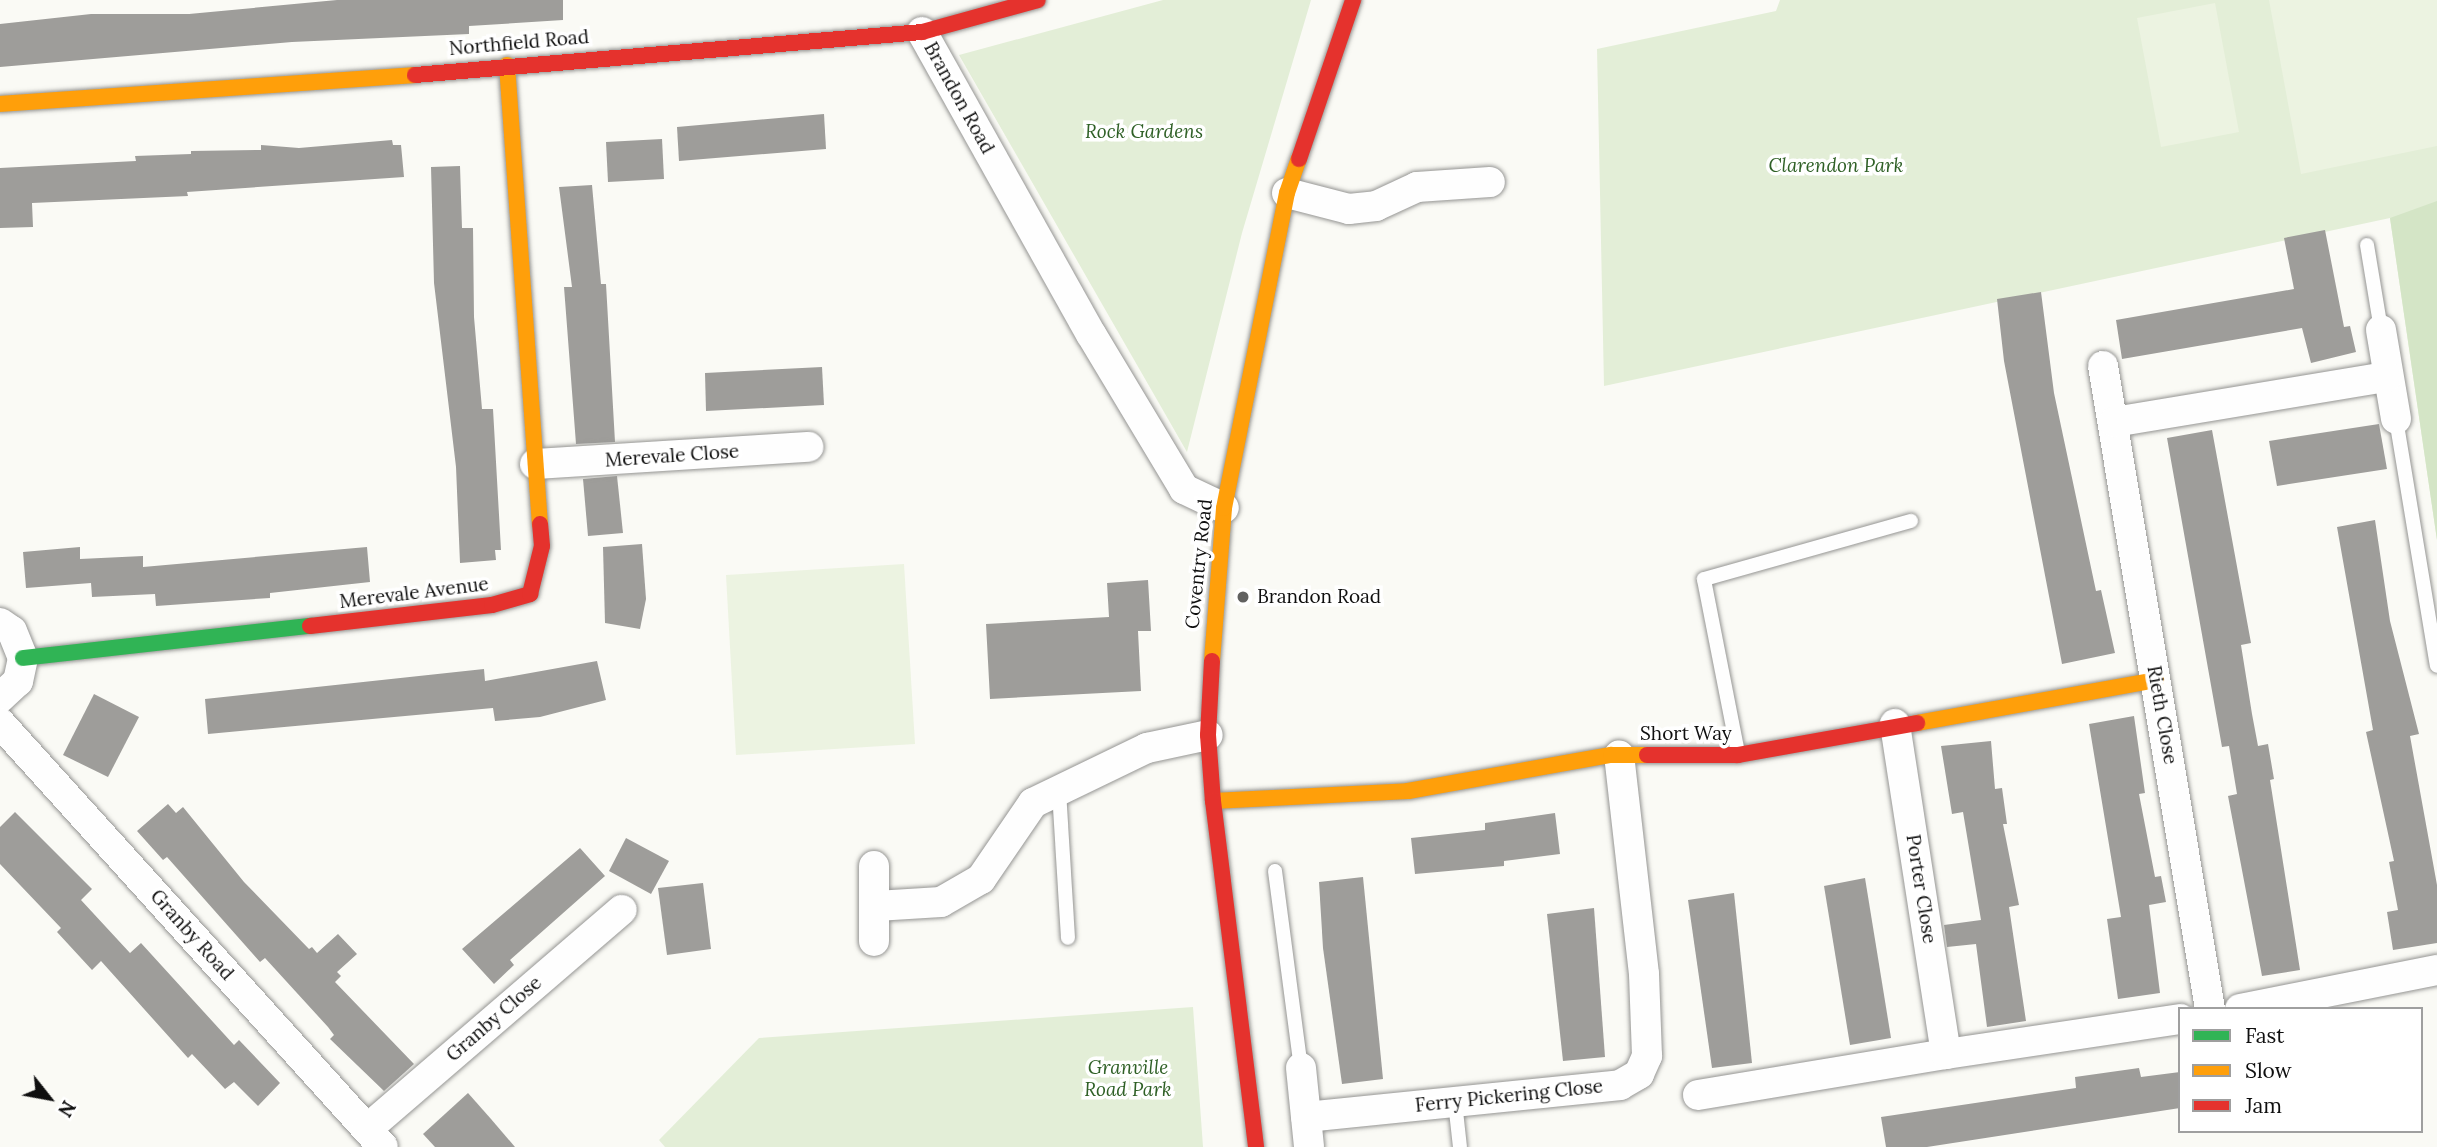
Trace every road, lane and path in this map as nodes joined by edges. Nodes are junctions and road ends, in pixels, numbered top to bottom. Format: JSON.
{"nodes":[{"id":1,"x":1038,"y":0,"type":"edge"},
{"id":2,"x":1353,"y":0,"type":"edge"},
{"id":3,"x":922,"y":32,"type":"junction"},
{"id":4,"x":507,"y":65,"type":"junction"},
{"id":5,"x":0,"y":104,"type":"edge"},
{"id":6,"x":1490,"y":182,"type":"dead end"},
{"id":7,"x":1287,"y":193,"type":"junction"},
{"id":8,"x":2367,"y":245,"type":"dead end"},
{"id":9,"x":2381,"y":330,"type":"joint"},
{"id":10,"x":2103,"y":366,"type":"dead end"},
{"id":11,"x":2387,"y":377,"type":"junction"},
{"id":12,"x":2396,"y":419,"type":"joint"},
{"id":13,"x":2114,"y":422,"type":"junction"},
{"id":14,"x":808,"y":447,"type":"dead end"},
{"id":15,"x":536,"y":464,"type":"junction"},
{"id":16,"x":1224,"y":508,"type":"junction"},
{"id":17,"x":1911,"y":521,"type":"dead end"},
{"id":18,"x":0,"y":623,"type":"edge"},
{"id":19,"x":23,"y":658,"type":"junction"},
{"id":20,"x":2437,"y":666,"type":"edge"},
{"id":21,"x":2156,"y":680,"type":"junction"},
{"id":22,"x":0,"y":698,"type":"edge"},
{"id":23,"x":0,"y":723,"type":"edge"},
{"id":24,"x":1895,"y":724,"type":"junction"},
{"id":25,"x":1208,"y":735,"type":"junction"},
{"id":26,"x":1619,"y":755,"type":"junction"},
{"id":27,"x":1738,"y":755,"type":"junction"},
{"id":28,"x":1059,"y":791,"type":"junction"},
{"id":29,"x":1213,"y":801,"type":"junction"},
{"id":30,"x":874,"y":866,"type":"dead end"},
{"id":31,"x":1275,"y":871,"type":"dead end"},
{"id":32,"x":876,"y":906,"type":"junction"},
{"id":33,"x":622,"y":910,"type":"dead end"},
{"id":34,"x":1068,"y":938,"type":"dead end"},
{"id":35,"x":874,"y":941,"type":"dead end"},
{"id":36,"x":2437,"y":970,"type":"edge"},
{"id":37,"x":2210,"y":1007,"type":"edge"},
{"id":38,"x":2250,"y":1007,"type":"edge"},
{"id":39,"x":2178,"y":1019,"type":"edge"},
{"id":40,"x":1947,"y":1054,"type":"junction"},
{"id":41,"x":1300,"y":1068,"type":"joint"},
{"id":42,"x":1698,"y":1095,"type":"dead end"},
{"id":43,"x":1455,"y":1102,"type":"junction"},
{"id":44,"x":1306,"y":1117,"type":"junction"},
{"id":45,"x":375,"y":1138,"type":"edge"},
{"id":46,"x":1255,"y":1147,"type":"edge"},
{"id":47,"x":1308,"y":1147,"type":"edge"},
{"id":48,"x":1460,"y":1147,"type":"edge"}],
"edges":[{"from":1,"to":3,"type":"street","name":"Northfield Road"},
{"from":2,"to":7,"type":"street","name":"Coventry Road"},
{"from":3,"to":4,"type":"street","name":"Northfield Road"},
{"from":3,"to":16,"type":"street","name":"Brandon Road"},
{"from":4,"to":5,"type":"street","name":"Northfield Road"},
{"from":4,"to":15,"type":"street","name":"Merevale Avenue"},
{"from":6,"to":7,"type":"street"},
{"from":7,"to":16,"type":"street","name":"Coventry Road"},
{"from":8,"to":9,"type":"lane"},
{"from":9,"to":11,"type":"street"},
{"from":10,"to":13,"type":"street","name":"Rieth Close"},
{"from":11,"to":12,"type":"street"},
{"from":11,"to":13,"type":"street"},
{"from":12,"to":20,"type":"lane"},
{"from":13,"to":21,"type":"street","name":"Rieth Close"},
{"from":14,"to":15,"type":"street","name":"Merevale Close"},
{"from":15,"to":19,"type":"street","name":"Merevale Avenue"},
{"from":16,"to":25,"type":"street","name":"Coventry Road"},
{"from":17,"to":27,"type":"lane"},
{"from":18,"to":19,"type":"street"},
{"from":19,"to":22,"type":"street"},
{"from":21,"to":24,"type":"street","name":"Short Way"},
{"from":21,"to":37,"type":"street","name":"Rieth Close"},
{"from":23,"to":45,"type":"street","name":"Granby Road"},
{"from":24,"to":27,"type":"street","name":"Short Way"},
{"from":24,"to":40,"type":"street","name":"Porter Close"},
{"from":25,"to":28,"type":"street"},
{"from":25,"to":29,"type":"street","name":"Coventry Road"},
{"from":26,"to":27,"type":"street","name":"Short Way"},
{"from":26,"to":29,"type":"street","name":"Short Way"},
{"from":26,"to":43,"type":"street","name":"Ferry Pickering Close"},
{"from":28,"to":32,"type":"street"},
{"from":28,"to":34,"type":"lane"},
{"from":29,"to":46,"type":"street","name":"Coventry Road"},
{"from":30,"to":32,"type":"street"},
{"from":31,"to":41,"type":"lane"},
{"from":32,"to":35,"type":"street"},
{"from":33,"to":45,"type":"street","name":"Granby Close"},
{"from":36,"to":38,"type":"street"},
{"from":39,"to":40,"type":"street"},
{"from":40,"to":42,"type":"street"},
{"from":41,"to":44,"type":"street"},
{"from":43,"to":44,"type":"street","name":"Ferry Pickering Close"},
{"from":43,"to":48,"type":"lane"},
{"from":44,"to":47,"type":"street"}]}
